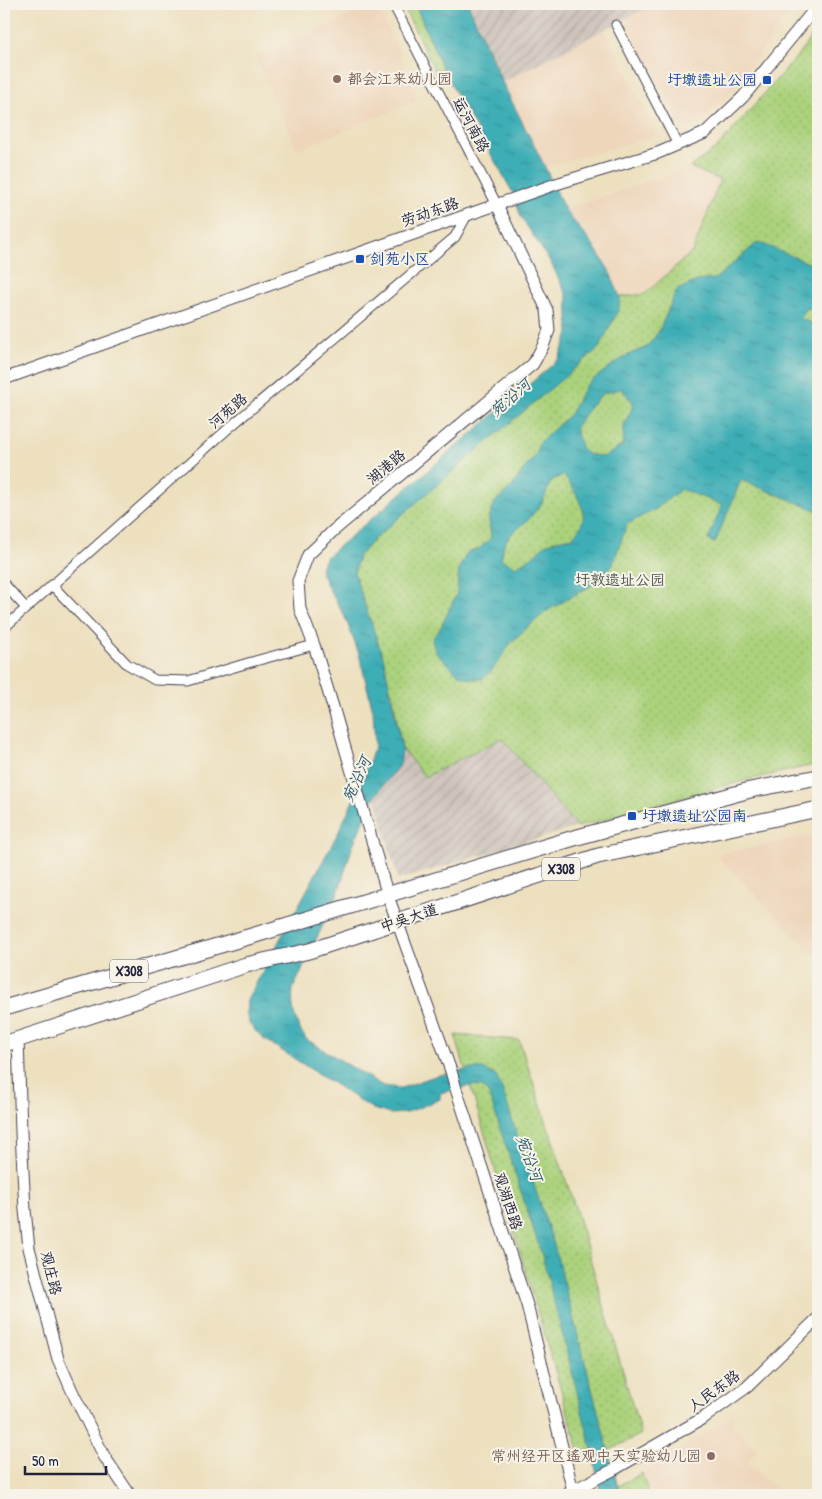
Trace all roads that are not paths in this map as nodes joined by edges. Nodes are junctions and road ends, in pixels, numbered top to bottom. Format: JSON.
{"nodes":[{"id":1,"x":392,"y":4,"type":"edge"},
{"id":2,"x":818,"y":5,"type":"edge"},
{"id":3,"x":616,"y":25,"type":"dead end"},
{"id":4,"x":678,"y":145,"type":"junction"},
{"id":5,"x":497,"y":206,"type":"junction"},
{"id":6,"x":467,"y":215,"type":"junction"},
{"id":7,"x":4,"y":379,"type":"edge"},
{"id":8,"x":4,"y":584,"type":"edge"},
{"id":9,"x":52,"y":585,"type":"junction"},
{"id":10,"x":26,"y":608,"type":"junction"},
{"id":11,"x":4,"y":628,"type":"edge"},
{"id":12,"x":314,"y":645,"type":"junction"},
{"id":13,"x":818,"y":777,"type":"edge"},
{"id":14,"x":818,"y":809,"type":"edge"},
{"id":15,"x":388,"y":896,"type":"junction"},
{"id":16,"x":398,"y":922,"type":"junction"},
{"id":17,"x":4,"y":1008,"type":"edge"},
{"id":18,"x":11,"y":1042,"type":"edge"},
{"id":19,"x":818,"y":1318,"type":"edge"},
{"id":20,"x":570,"y":1494,"type":"edge"},
{"id":21,"x":130,"y":1495,"type":"edge"}],
"edges":[{"from":1,"to":5,"type":"street","name":"运河南路"},
{"from":2,"to":4,"type":"street","name":"劳动东路"},
{"from":3,"to":4,"type":"street"},
{"from":4,"to":5,"type":"street","name":"劳动东路"},
{"from":5,"to":6,"type":"street","name":"劳动东路"},
{"from":5,"to":12,"type":"street","name":"湖港路"},
{"from":6,"to":7,"type":"street","name":"劳动东路"},
{"from":6,"to":9,"type":"street","name":"河苑路"},
{"from":8,"to":10,"type":"street"},
{"from":9,"to":10,"type":"street","name":"河苑路"},
{"from":9,"to":12,"type":"street"},
{"from":10,"to":11,"type":"street","name":"河苑路"},
{"from":12,"to":15,"type":"street","name":"湖港路"},
{"from":13,"to":15,"type":"main road","name":"中吴大道","number":"X308"},
{"from":14,"to":16,"type":"main road","name":"中吴大道","number":"X308"},
{"from":15,"to":16,"type":"street"},
{"from":15,"to":17,"type":"main road","name":"中吴大道","number":"X308"},
{"from":16,"to":18,"type":"main road","name":"中吴大道","number":"X308"},
{"from":16,"to":20,"type":"street","name":"观湖西路"},
{"from":18,"to":21,"type":"street","name":"观庄路"},
{"from":19,"to":20,"type":"street","name":"人民东路"}]}
